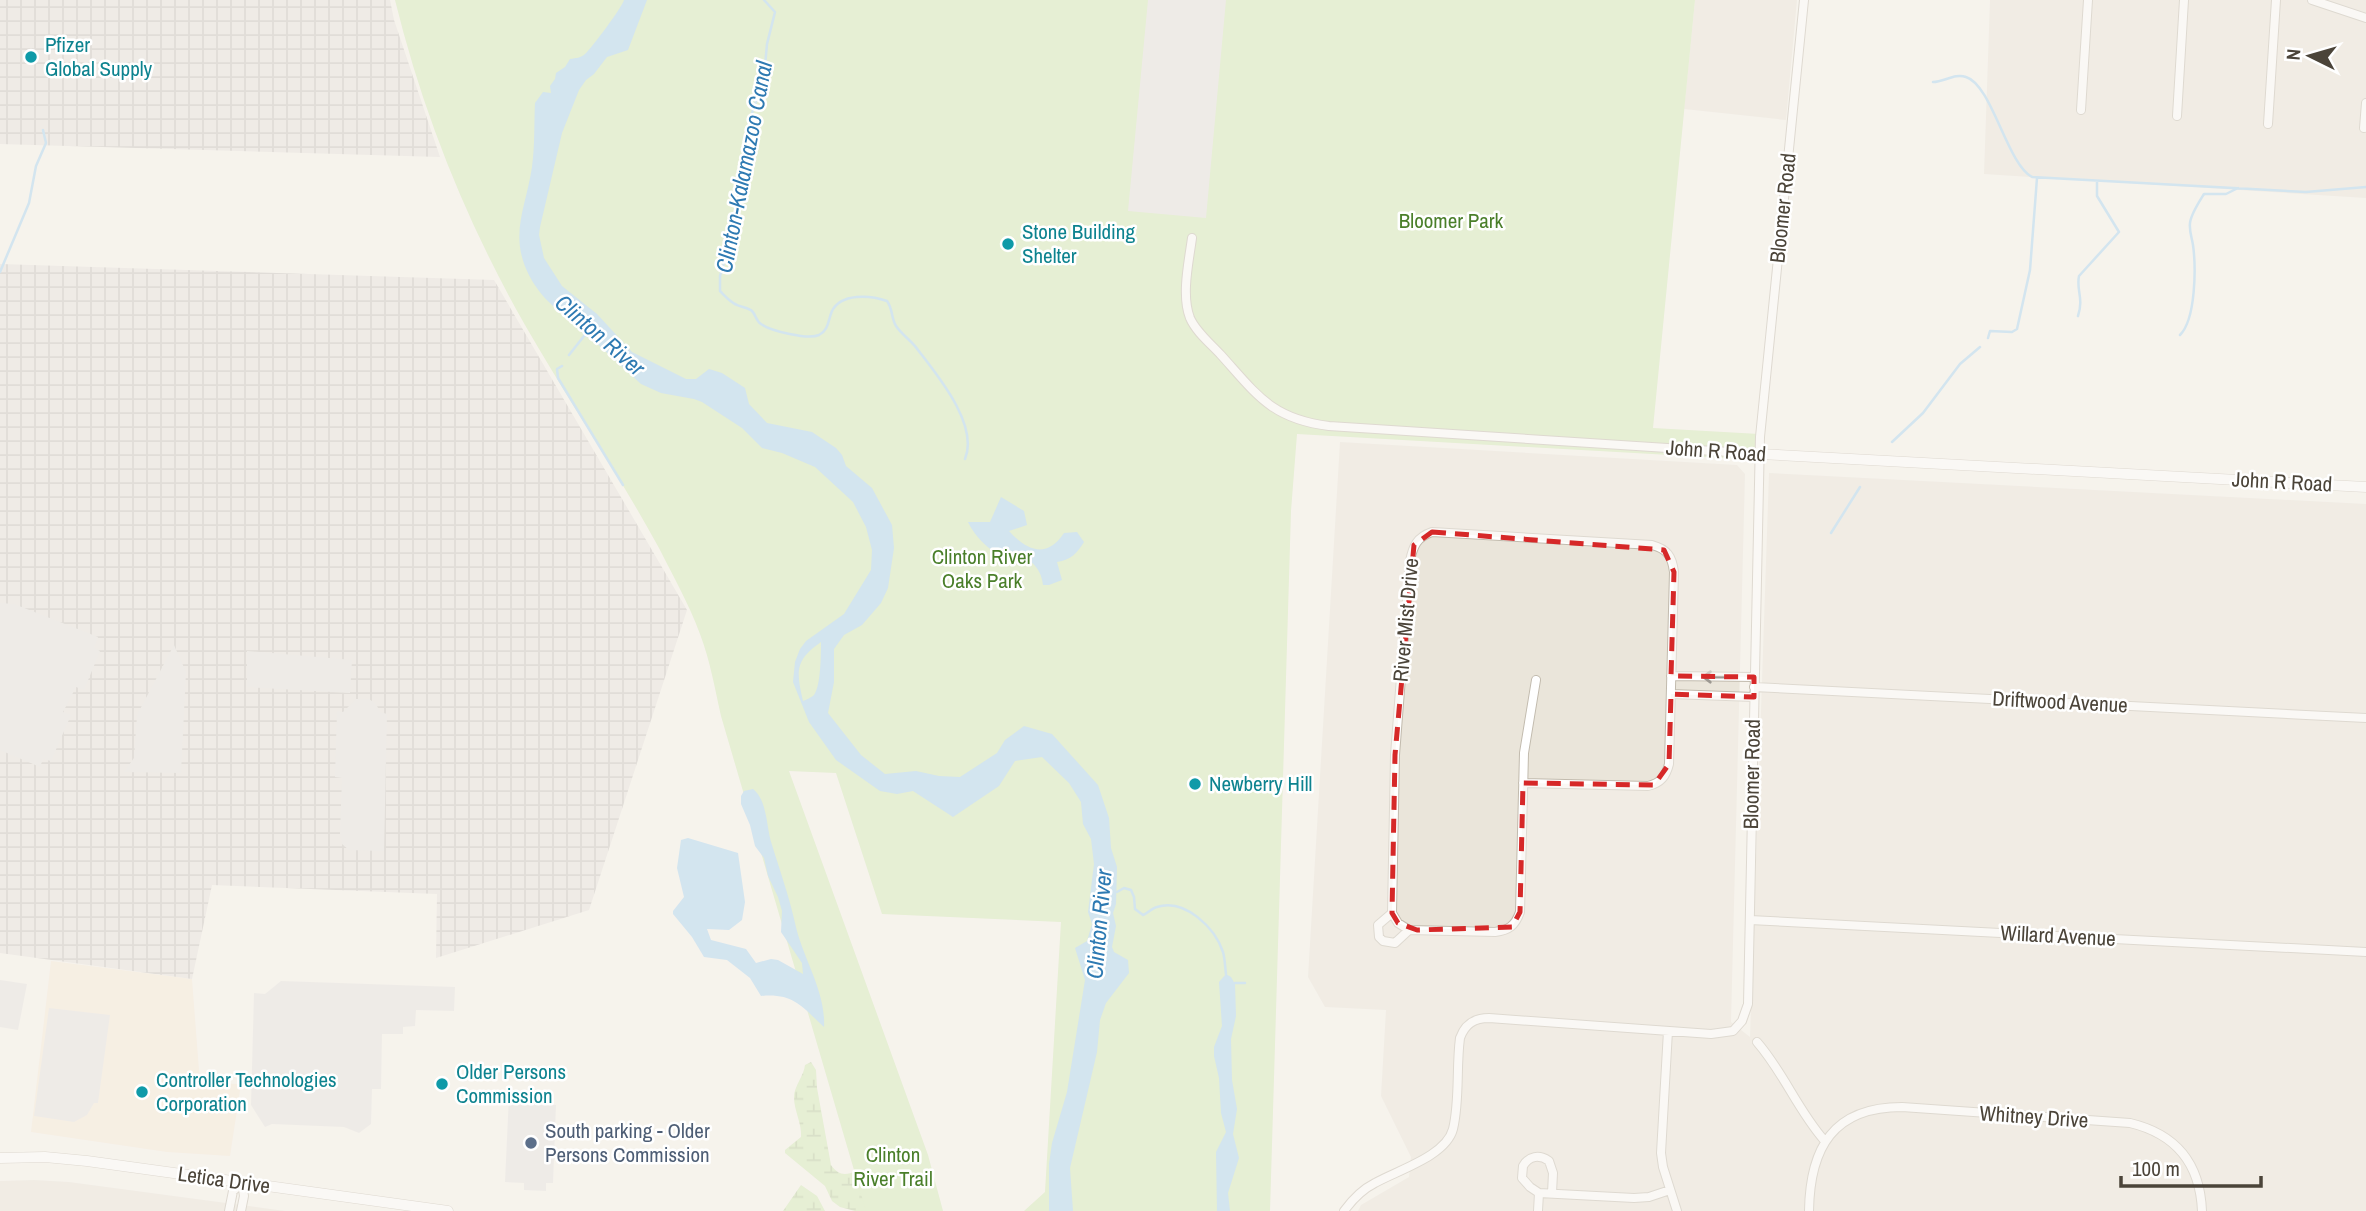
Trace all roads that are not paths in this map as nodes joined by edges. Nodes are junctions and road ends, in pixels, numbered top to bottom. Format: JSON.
{"nodes":[{"id":1,"x":1804,"y":0,"type":"edge"},
{"id":2,"x":2088,"y":0,"type":"edge"},
{"id":3,"x":2184,"y":0,"type":"edge"},
{"id":4,"x":2276,"y":0,"type":"edge"},
{"id":5,"x":2312,"y":0,"type":"edge"},
{"id":6,"x":2366,"y":19,"type":"edge"},
{"id":7,"x":2366,"y":103,"type":"edge"},
{"id":8,"x":2081,"y":110,"type":"dead end"},
{"id":9,"x":2177,"y":116,"type":"dead end"},
{"id":10,"x":2269,"y":124,"type":"dead end"},
{"id":11,"x":2364,"y":128,"type":"edge"},
{"id":12,"x":1192,"y":238,"type":"dead end"},
{"id":13,"x":1760,"y":454,"type":"junction"},
{"id":14,"x":2366,"y":487,"type":"edge"},
{"id":15,"x":1671,"y":676,"type":"junction"},
{"id":16,"x":1536,"y":680,"type":"dead end"},
{"id":17,"x":1754,"y":682,"type":"junction"},
{"id":18,"x":1671,"y":694,"type":"junction"},
{"id":19,"x":1754,"y":697,"type":"junction"},
{"id":20,"x":2366,"y":718,"type":"edge"},
{"id":21,"x":1522,"y":783,"type":"junction"},
{"id":22,"x":1392,"y":913,"type":"junction"},
{"id":23,"x":1750,"y":920,"type":"junction"},
{"id":24,"x":1409,"y":930,"type":"junction"},
{"id":25,"x":2366,"y":952,"type":"edge"},
{"id":26,"x":1668,"y":1031,"type":"junction"},
{"id":27,"x":1757,"y":1042,"type":"dead end"},
{"id":28,"x":1824,"y":1140,"type":"junction"},
{"id":29,"x":0,"y":1158,"type":"edge"},
{"id":30,"x":242,"y":1183,"type":"junction"},
{"id":31,"x":1670,"y":1190,"type":"junction"},
{"id":32,"x":1539,"y":1193,"type":"junction"},
{"id":33,"x":1552,"y":1194,"type":"junction"},
{"id":34,"x":229,"y":1211,"type":"edge"},
{"id":35,"x":241,"y":1211,"type":"edge"},
{"id":36,"x":448,"y":1211,"type":"edge"},
{"id":37,"x":1344,"y":1211,"type":"edge"},
{"id":38,"x":1538,"y":1211,"type":"edge"},
{"id":39,"x":1677,"y":1211,"type":"edge"},
{"id":40,"x":1809,"y":1211,"type":"edge"},
{"id":41,"x":2202,"y":1211,"type":"edge"}],
"edges":[{"from":1,"to":13,"type":"street","name":"Bloomer Road"},
{"from":2,"to":8,"type":"street"},
{"from":3,"to":9,"type":"street"},
{"from":4,"to":10,"type":"street"},
{"from":5,"to":6,"type":"street"},
{"from":7,"to":11,"type":"street"},
{"from":12,"to":13,"type":"street","name":"John R Road"},
{"from":13,"to":14,"type":"street","name":"John R Road"},
{"from":13,"to":17,"type":"street","name":"Bloomer Road"},
{"from":17,"to":15,"type":"street","one_way":true},
{"from":15,"to":18,"type":"street","name":"River Mist Drive"},
{"from":15,"to":22,"type":"street","name":"River Mist Drive"},
{"from":16,"to":21,"type":"street"},
{"from":17,"to":19,"type":"street","name":"Bloomer Road"},
{"from":17,"to":20,"type":"street","name":"Driftwood Avenue"},
{"from":18,"to":19,"type":"street"},
{"from":18,"to":21,"type":"street","name":"River Mist Drive"},
{"from":19,"to":23,"type":"street","name":"Bloomer Road"},
{"from":21,"to":24,"type":"street","name":"River Mist Drive"},
{"from":22,"to":24,"type":"street"},
{"from":22,"to":24,"type":"street","name":"River Mist Drive"},
{"from":23,"to":25,"type":"street","name":"Willard Avenue"},
{"from":23,"to":26,"type":"street","name":"Bloomer Road"},
{"from":26,"to":31,"type":"street"},
{"from":26,"to":37,"type":"street","name":"Bloomer Road"},
{"from":27,"to":28,"type":"street"},
{"from":28,"to":40,"type":"street"},
{"from":28,"to":41,"type":"street","name":"Whitney Drive"},
{"from":29,"to":30,"type":"street","name":"Letica Drive"},
{"from":30,"to":34,"type":"street"},
{"from":30,"to":35,"type":"street"},
{"from":30,"to":36,"type":"street","name":"Letica Drive"},
{"from":31,"to":33,"type":"street"},
{"from":31,"to":39,"type":"street"},
{"from":32,"to":33,"type":"street"},
{"from":32,"to":33,"type":"street"},
{"from":32,"to":38,"type":"street"}]}
